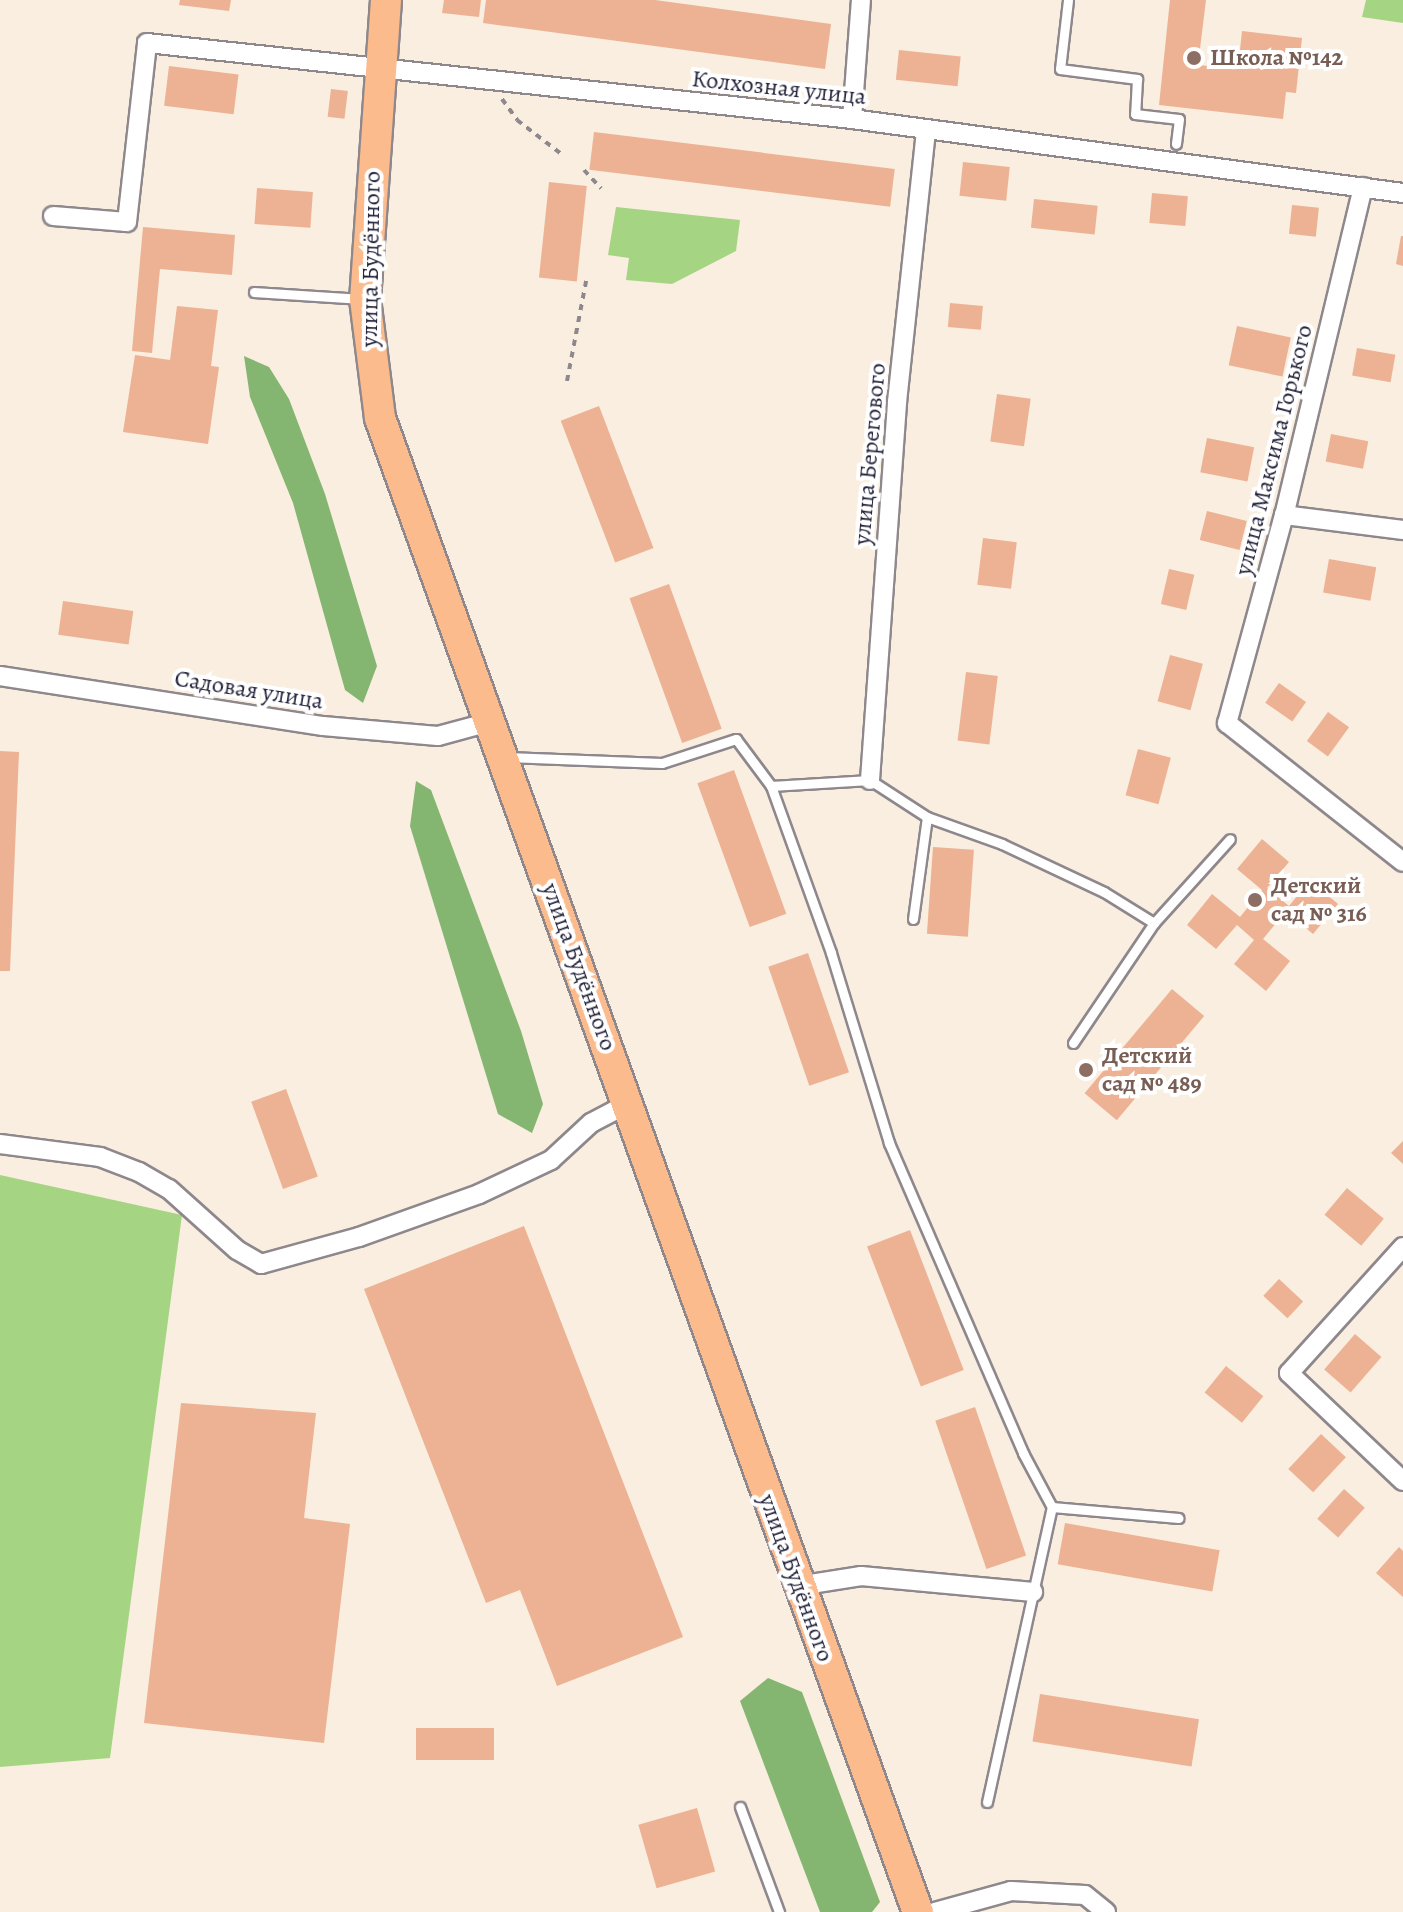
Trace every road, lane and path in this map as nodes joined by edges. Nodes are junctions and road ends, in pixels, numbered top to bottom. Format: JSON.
{"nodes":[{"id":1,"x":386,"y":0,"type":"edge"},
{"id":2,"x":861,"y":0,"type":"edge"},
{"id":3,"x":1068,"y":0,"type":"edge"},
{"id":4,"x":380,"y":70,"type":"junction"},
{"id":5,"x":489,"y":81,"type":"junction"},
{"id":6,"x":852,"y":119,"type":"junction"},
{"id":7,"x":926,"y":132,"type":"junction"},
{"id":8,"x":1176,"y":144,"type":"dead end"},
{"id":9,"x":564,"y":156,"type":"dead end"},
{"id":10,"x":584,"y":170,"type":"dead end"},
{"id":11,"x":1363,"y":187,"type":"junction"},
{"id":12,"x":601,"y":188,"type":"dead end"},
{"id":13,"x":1403,"y":193,"type":"edge"},
{"id":14,"x":53,"y":216,"type":"dead end"},
{"id":15,"x":586,"y":281,"type":"dead end"},
{"id":16,"x":254,"y":292,"type":"dead end"},
{"id":17,"x":365,"y":299,"type":"junction"},
{"id":18,"x":567,"y":381,"type":"dead end"},
{"id":19,"x":1284,"y":515,"type":"junction"},
{"id":20,"x":1403,"y":530,"type":"edge"},
{"id":21,"x":0,"y":676,"type":"edge"},
{"id":22,"x":490,"y":722,"type":"junction"},
{"id":23,"x":503,"y":757,"type":"junction"},
{"id":24,"x":870,"y":780,"type":"junction"},
{"id":25,"x":771,"y":786,"type":"junction"},
{"id":26,"x":927,"y":817,"type":"junction"},
{"id":27,"x":1230,"y":839,"type":"dead end"},
{"id":28,"x":1403,"y":862,"type":"edge"},
{"id":29,"x":913,"y":919,"type":"dead end"},
{"id":30,"x":1154,"y":923,"type":"junction"},
{"id":31,"x":1073,"y":1043,"type":"dead end"},
{"id":32,"x":629,"y":1103,"type":"junction"},
{"id":33,"x":0,"y":1144,"type":"edge"},
{"id":34,"x":1403,"y":1247,"type":"edge"},
{"id":35,"x":1403,"y":1481,"type":"edge"},
{"id":36,"x":1052,"y":1507,"type":"junction"},
{"id":37,"x":1179,"y":1518,"type":"dead end"},
{"id":38,"x":798,"y":1586,"type":"junction"},
{"id":39,"x":1033,"y":1592,"type":"junction"},
{"id":40,"x":987,"y":1802,"type":"dead end"},
{"id":41,"x":740,"y":1807,"type":"dead end"},
{"id":42,"x":779,"y":1912,"type":"edge"},
{"id":43,"x":918,"y":1912,"type":"edge"},
{"id":44,"x":935,"y":1912,"type":"edge"},
{"id":45,"x":1106,"y":1912,"type":"edge"}],
"edges":[{"from":1,"to":4,"type":"main road","name":"улица Будённого"},
{"from":2,"to":6,"type":"street"},
{"from":3,"to":8,"type":"lane"},
{"from":4,"to":5,"type":"street","name":"Колхозная улица"},
{"from":4,"to":14,"type":"street","name":"Колхозная улица"},
{"from":4,"to":17,"type":"main road","name":"улица Будённого"},
{"from":5,"to":6,"type":"street","name":"Колхозная улица"},
{"from":5,"to":9,"type":"path"},
{"from":6,"to":7,"type":"street","name":"Колхозная улица"},
{"from":7,"to":11,"type":"street","name":"Колхозная улица"},
{"from":7,"to":24,"type":"street","name":"улица Берегового"},
{"from":10,"to":12,"type":"path"},
{"from":11,"to":13,"type":"street","name":"Колхозная улица"},
{"from":11,"to":19,"type":"street","name":"улица Максима Горького"},
{"from":15,"to":18,"type":"path"},
{"from":16,"to":17,"type":"lane"},
{"from":17,"to":22,"type":"main road","name":"улица Будённого"},
{"from":19,"to":20,"type":"street"},
{"from":19,"to":28,"type":"street","name":"улица Максима Горького"},
{"from":21,"to":22,"type":"street","name":"Садовая улица"},
{"from":22,"to":23,"type":"main road","name":"улица Будённого"},
{"from":23,"to":25,"type":"lane"},
{"from":23,"to":32,"type":"main road","name":"улица Будённого"},
{"from":24,"to":25,"type":"lane"},
{"from":24,"to":26,"type":"lane"},
{"from":25,"to":36,"type":"lane"},
{"from":26,"to":29,"type":"lane"},
{"from":26,"to":30,"type":"lane"},
{"from":27,"to":30,"type":"lane"},
{"from":30,"to":31,"type":"lane"},
{"from":32,"to":33,"type":"street"},
{"from":32,"to":38,"type":"main road","name":"улица Будённого"},
{"from":34,"to":35,"type":"street"},
{"from":36,"to":37,"type":"lane"},
{"from":36,"to":39,"type":"lane"},
{"from":38,"to":39,"type":"street"},
{"from":38,"to":43,"type":"main road","name":"улица Будённого"},
{"from":39,"to":40,"type":"lane"},
{"from":41,"to":42,"type":"lane"},
{"from":44,"to":45,"type":"street"}]}
